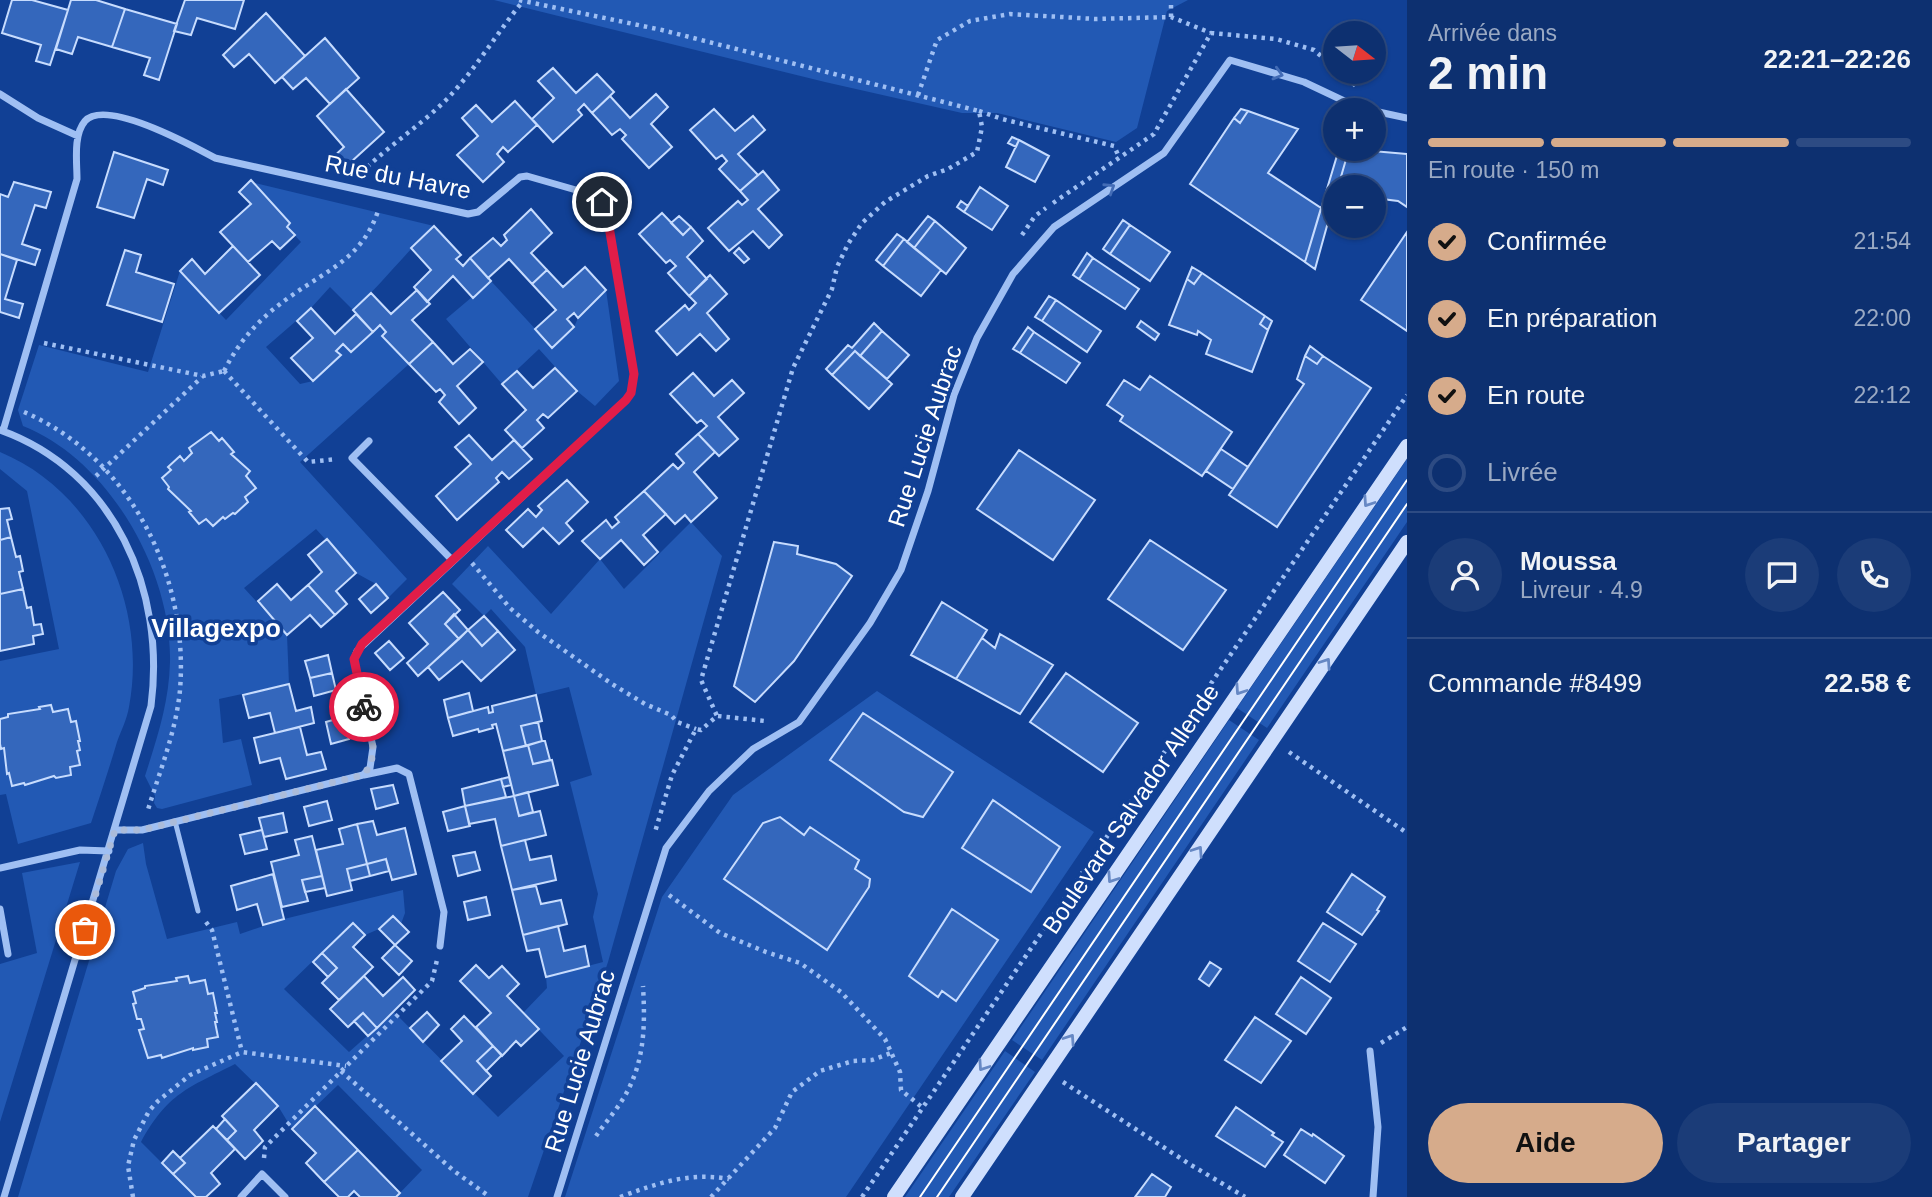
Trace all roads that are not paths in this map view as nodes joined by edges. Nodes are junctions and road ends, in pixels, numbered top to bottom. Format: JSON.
{"nodes":[{"id":1,"x":0,"y":94,"type":"edge"},
{"id":2,"x":1338,"y":98,"type":"edge"},
{"id":3,"x":1386,"y":114,"type":"edge"},
{"id":4,"x":1407,"y":118,"type":"edge"},
{"id":5,"x":78,"y":136,"type":"junction"},
{"id":6,"x":2,"y":431,"type":"edge"},
{"id":7,"x":369,"y":441,"type":"dead end"},
{"id":8,"x":1407,"y":446,"type":"edge"},
{"id":9,"x":1407,"y":542,"type":"edge"},
{"id":10,"x":453,"y":561,"type":"junction"},
{"id":11,"x":363,"y":775,"type":"junction"},
{"id":12,"x":175,"y":821,"type":"junction"},
{"id":13,"x":115,"y":830,"type":"junction"},
{"id":14,"x":109,"y":851,"type":"junction"},
{"id":15,"x":0,"y":868,"type":"edge"},
{"id":16,"x":0,"y":909,"type":"edge"},
{"id":17,"x":198,"y":911,"type":"road end"},
{"id":18,"x":440,"y":946,"type":"road end"},
{"id":19,"x":8,"y":954,"type":"dead end"},
{"id":20,"x":1370,"y":1051,"type":"road end"},
{"id":21,"x":4,"y":1197,"type":"edge"},
{"id":22,"x":241,"y":1197,"type":"edge"},
{"id":23,"x":285,"y":1197,"type":"edge"},
{"id":24,"x":557,"y":1197,"type":"edge"},
{"id":25,"x":894,"y":1197,"type":"edge"},
{"id":26,"x":962,"y":1197,"type":"edge"},
{"id":27,"x":1373,"y":1197,"type":"edge"}],
"edges":[{"from":1,"to":5,"type":"street"},
{"from":24,"to":2,"type":"street","name":"Rue Lucie Aubrac","one_way":true},
{"from":3,"to":4,"type":"street"},
{"from":5,"to":6,"type":"street"},
{"from":5,"to":10,"type":"street","name":"Rue du Havre"},
{"from":6,"to":13,"type":"street"},
{"from":7,"to":10,"type":"street"},
{"from":8,"to":25,"type":"street","name":"Boulevard Salvador Allende","one_way":true},
{"from":26,"to":9,"type":"street","one_way":true},
{"from":10,"to":11,"type":"street","name":"Rue du Havre"},
{"from":11,"to":12,"type":"street"},
{"from":11,"to":18,"type":"street"},
{"from":12,"to":13,"type":"street"},
{"from":12,"to":17,"type":"lane"},
{"from":13,"to":14,"type":"street"},
{"from":14,"to":15,"type":"street"},
{"from":14,"to":21,"type":"street"},
{"from":16,"to":19,"type":"street"},
{"from":20,"to":27,"type":"street"},
{"from":22,"to":23,"type":"street"}]}
